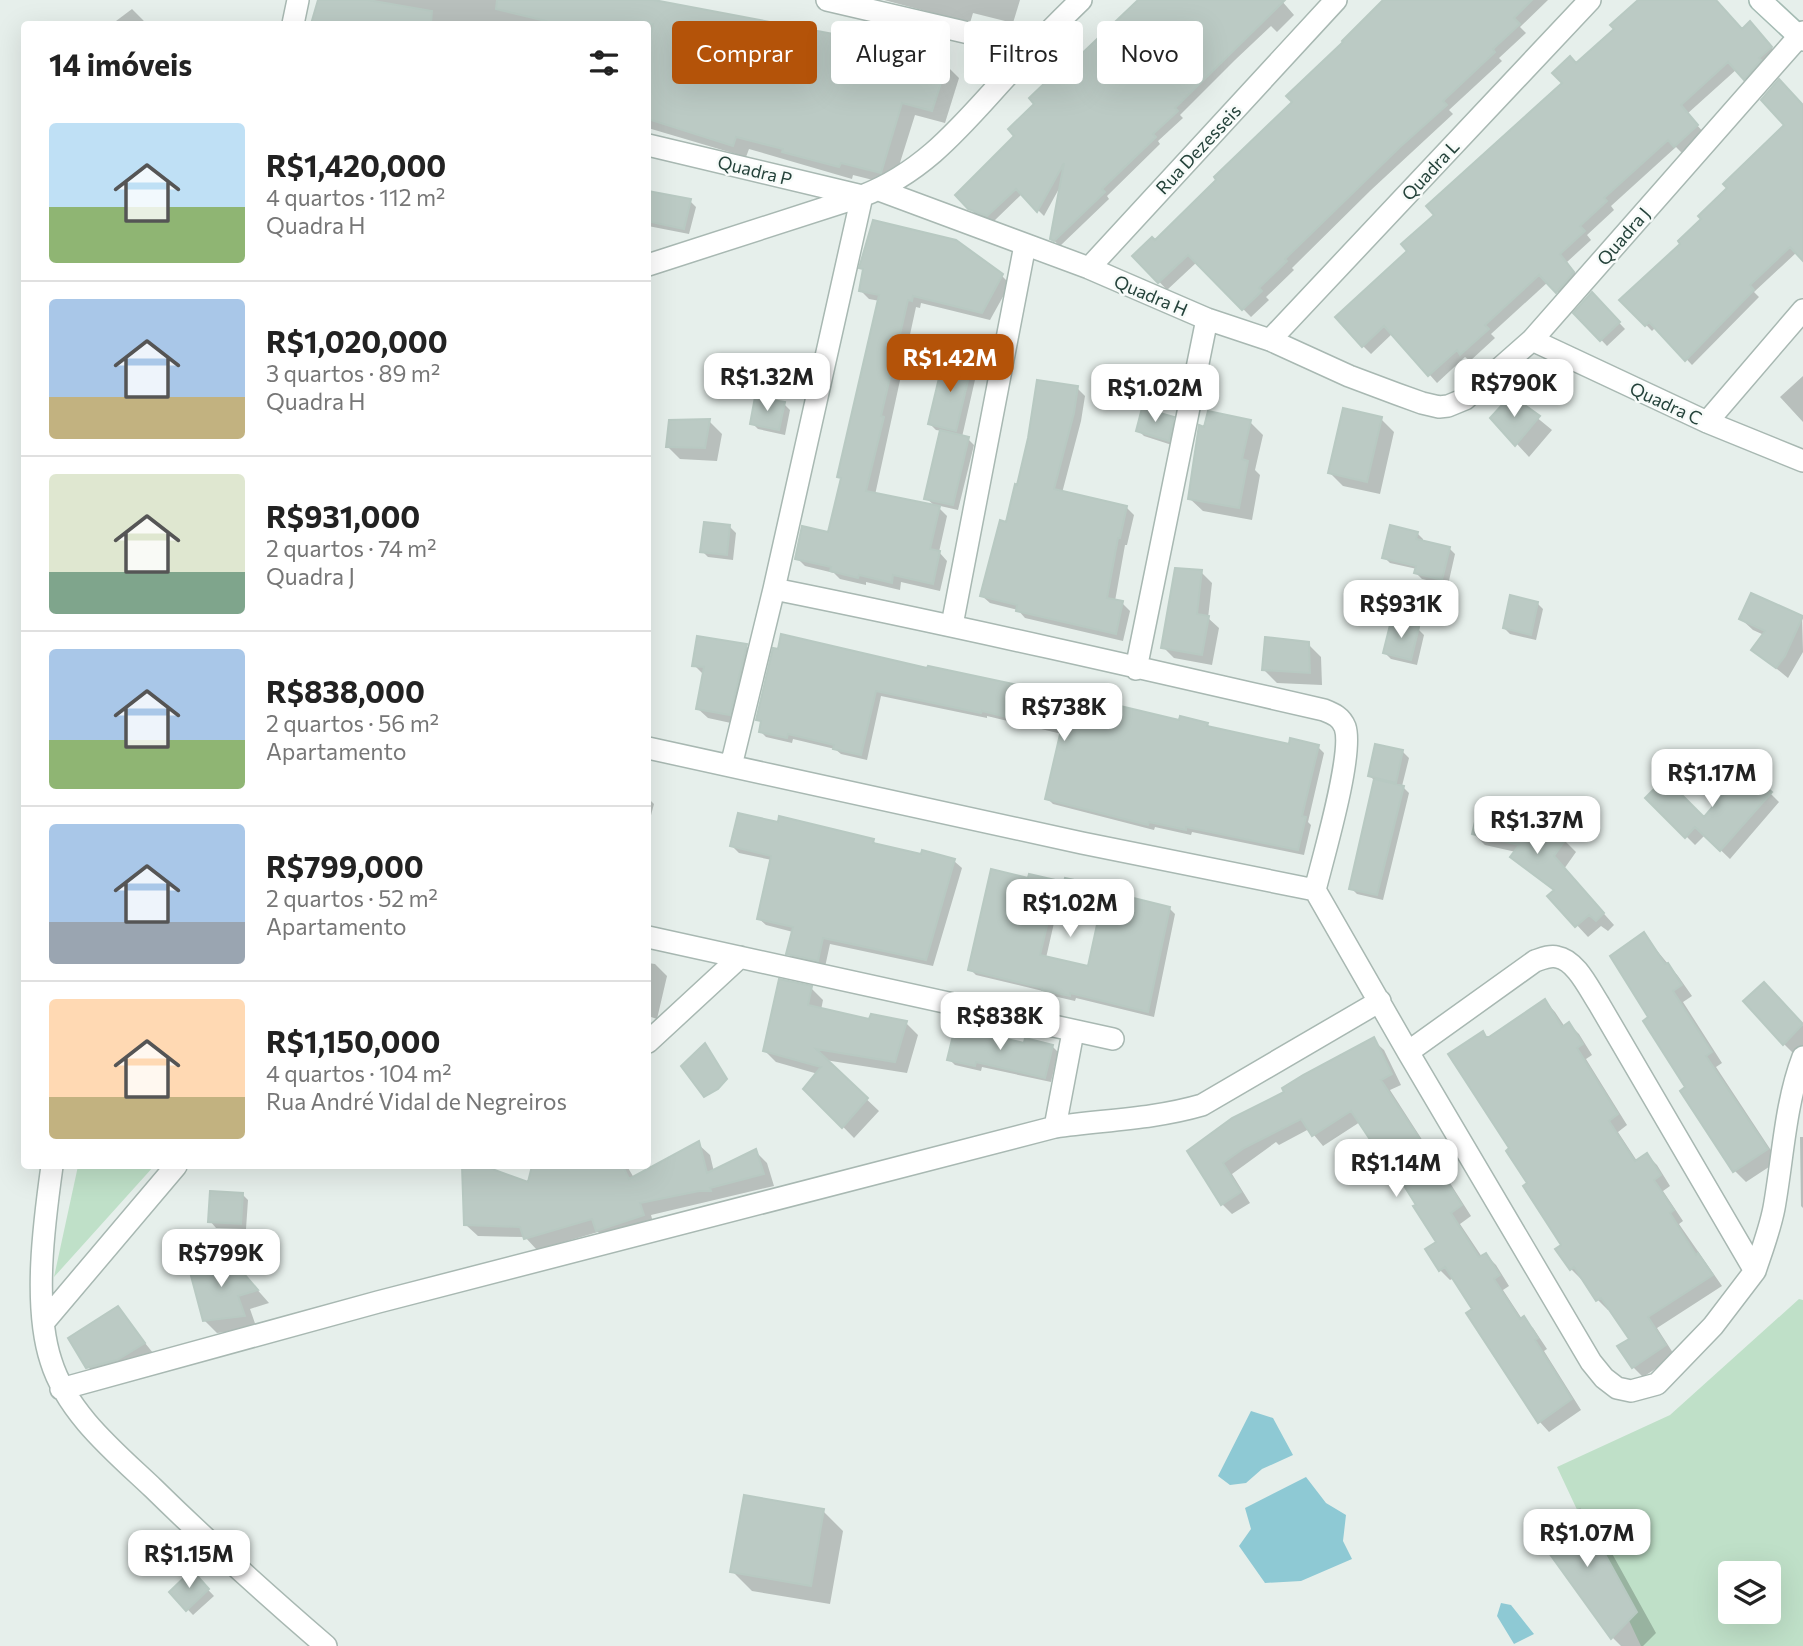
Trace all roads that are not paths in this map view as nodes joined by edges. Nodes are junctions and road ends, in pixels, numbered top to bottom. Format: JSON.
{"nodes":[{"id":1,"x":298,"y":0,"type":"edge"},
{"id":2,"x":827,"y":0,"type":"edge"},
{"id":3,"x":1081,"y":0,"type":"edge"},
{"id":4,"x":1336,"y":0,"type":"edge"},
{"id":5,"x":1590,"y":0,"type":"edge"},
{"id":6,"x":1760,"y":0,"type":"edge"},
{"id":7,"x":294,"y":21,"type":"edge"},
{"id":8,"x":1060,"y":21,"type":"edge"},
{"id":9,"x":964,"y":32,"type":"edge"},
{"id":10,"x":1802,"y":36,"type":"edge"},
{"id":11,"x":1000,"y":84,"type":"edge"},
{"id":12,"x":651,"y":146,"type":"edge"},
{"id":13,"x":871,"y":193,"type":"junction"},
{"id":14,"x":1025,"y":245,"type":"junction"},
{"id":15,"x":651,"y":264,"type":"edge"},
{"id":16,"x":1089,"y":268,"type":"junction"},
{"id":17,"x":1803,"y":310,"type":"edge"},
{"id":18,"x":1207,"y":319,"type":"junction"},
{"id":19,"x":1270,"y":340,"type":"junction"},
{"id":20,"x":1532,"y":340,"type":"junction"},
{"id":21,"x":1422,"y":403,"type":"joint"},
{"id":22,"x":1707,"y":422,"type":"junction"},
{"id":23,"x":1803,"y":461,"type":"edge"},
{"id":24,"x":774,"y":589,"type":"junction"},
{"id":25,"x":952,"y":625,"type":"junction"},
{"id":26,"x":1136,"y":669,"type":"junction"},
{"id":27,"x":651,"y":749,"type":"edge"},
{"id":28,"x":732,"y":766,"type":"junction"},
{"id":29,"x":1315,"y":890,"type":"junction"},
{"id":30,"x":651,"y":938,"type":"edge"},
{"id":31,"x":740,"y":957,"type":"junction"},
{"id":32,"x":1380,"y":1002,"type":"junction"},
{"id":33,"x":1073,"y":1032,"type":"junction"},
{"id":34,"x":651,"y":1039,"type":"edge"},
{"id":35,"x":1113,"y":1039,"type":"dead end"},
{"id":36,"x":1408,"y":1052,"type":"junction"},
{"id":37,"x":1803,"y":1057,"type":"edge"},
{"id":38,"x":1798,"y":1096,"type":"edge"},
{"id":39,"x":1055,"y":1127,"type":"junction"},
{"id":40,"x":52,"y":1169,"type":"edge"},
{"id":41,"x":173,"y":1169,"type":"edge"},
{"id":42,"x":1755,"y":1271,"type":"junction"},
{"id":43,"x":44,"y":1322,"type":"junction"},
{"id":44,"x":61,"y":1389,"type":"junction"},
{"id":45,"x":326,"y":1646,"type":"edge"}],
"edges":[{"from":1,"to":7,"type":"street"},
{"from":2,"to":9,"type":"street"},
{"from":3,"to":8,"type":"street"},
{"from":4,"to":16,"type":"street","name":"Rua Dezesseis"},
{"from":5,"to":19,"type":"street","name":"Quadra L"},
{"from":6,"to":10,"type":"street"},
{"from":10,"to":20,"type":"street","name":"Quadra J"},
{"from":11,"to":13,"type":"street"},
{"from":12,"to":13,"type":"street","name":"Quadra P"},
{"from":13,"to":14,"type":"street","name":"Quadra H"},
{"from":13,"to":15,"type":"street"},
{"from":13,"to":24,"type":"street"},
{"from":14,"to":16,"type":"street","name":"Quadra H"},
{"from":14,"to":25,"type":"street"},
{"from":16,"to":18,"type":"street","name":"Quadra H"},
{"from":17,"to":22,"type":"street"},
{"from":18,"to":19,"type":"street","name":"Quadra H"},
{"from":18,"to":26,"type":"street"},
{"from":19,"to":21,"type":"street","name":"Quadra H"},
{"from":20,"to":21,"type":"street","name":"Quadra J"},
{"from":20,"to":22,"type":"street","name":"Quadra C"},
{"from":22,"to":23,"type":"street","name":"Quadra C"},
{"from":24,"to":25,"type":"street"},
{"from":24,"to":28,"type":"street"},
{"from":25,"to":26,"type":"street"},
{"from":26,"to":29,"type":"street"},
{"from":27,"to":28,"type":"street"},
{"from":28,"to":29,"type":"street"},
{"from":29,"to":32,"type":"street"},
{"from":30,"to":31,"type":"street"},
{"from":31,"to":33,"type":"street"},
{"from":31,"to":34,"type":"street"},
{"from":32,"to":36,"type":"street"},
{"from":32,"to":39,"type":"street"},
{"from":33,"to":35,"type":"street"},
{"from":33,"to":39,"type":"street"},
{"from":36,"to":42,"type":"street"},
{"from":36,"to":42,"type":"street"},
{"from":37,"to":38,"type":"street"},
{"from":38,"to":42,"type":"street"},
{"from":39,"to":44,"type":"street"},
{"from":40,"to":43,"type":"street"},
{"from":41,"to":43,"type":"street"},
{"from":43,"to":44,"type":"street"},
{"from":44,"to":45,"type":"street"}]}
